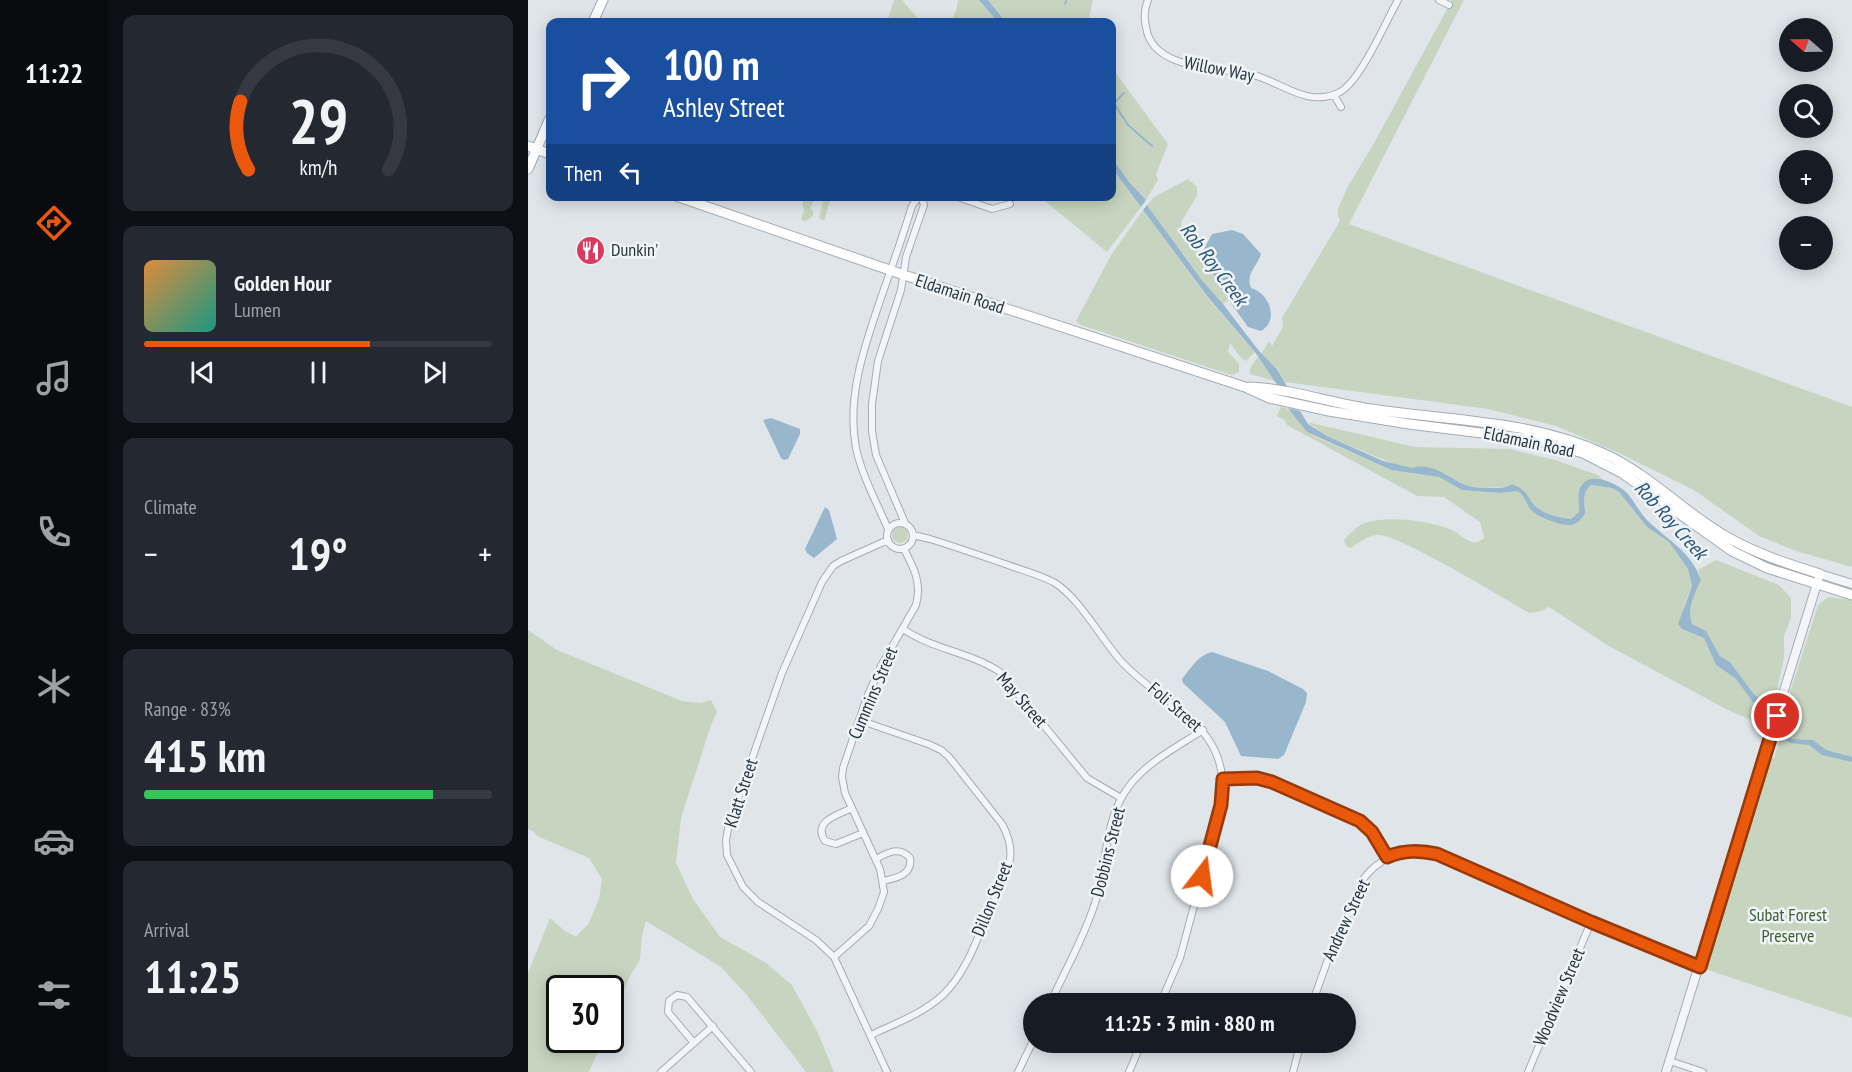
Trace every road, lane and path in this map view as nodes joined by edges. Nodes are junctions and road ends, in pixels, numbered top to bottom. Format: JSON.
{"nodes":[{"id":1,"x":603,"y":0,"type":"edge"},
{"id":2,"x":1148,"y":0,"type":"edge"},
{"id":3,"x":1398,"y":0,"type":"edge"},
{"id":4,"x":1439,"y":0,"type":"edge"},
{"id":5,"x":1449,"y":5,"type":"dead end"},
{"id":6,"x":595,"y":18,"type":"edge"},
{"id":7,"x":1334,"y":95,"type":"junction"},
{"id":8,"x":1341,"y":107,"type":"dead end"},
{"id":9,"x":546,"y":125,"type":"edge"},
{"id":10,"x":532,"y":148,"type":"edge"},
{"id":11,"x":528,"y":169,"type":"edge"},
{"id":12,"x":690,"y":201,"type":"edge"},
{"id":13,"x":916,"y":201,"type":"edge"},
{"id":14,"x":922,"y":201,"type":"edge"},
{"id":15,"x":970,"y":201,"type":"edge"},
{"id":16,"x":1010,"y":204,"type":"dead end"},
{"id":17,"x":890,"y":270,"type":"junction"},
{"id":18,"x":904,"y":275,"type":"junction"},
{"id":19,"x":1245,"y":387,"type":"junction"},
{"id":20,"x":905,"y":523,"type":"junction"},
{"id":21,"x":888,"y":529,"type":"junction"},
{"id":22,"x":913,"y":535,"type":"junction"},
{"id":23,"x":888,"y":540,"type":"junction"},
{"id":24,"x":904,"y":549,"type":"junction"},
{"id":25,"x":1820,"y":574,"type":"junction"},
{"id":26,"x":1817,"y":584,"type":"junction"},
{"id":27,"x":1852,"y":584,"type":"edge"},
{"id":28,"x":1852,"y":595,"type":"edge"},
{"id":29,"x":903,"y":629,"type":"junction"},
{"id":30,"x":859,"y":720,"type":"junction"},
{"id":31,"x":1203,"y":730,"type":"junction"},
{"id":32,"x":1223,"y":779,"type":"junction"},
{"id":33,"x":1121,"y":798,"type":"junction"},
{"id":34,"x":852,"y":808,"type":"junction"},
{"id":35,"x":863,"y":833,"type":"junction"},
{"id":36,"x":1387,"y":857,"type":"junction"},
{"id":37,"x":876,"y":859,"type":"junction"},
{"id":38,"x":883,"y":881,"type":"junction"},
{"id":39,"x":1591,"y":922,"type":"junction"},
{"id":40,"x":834,"y":957,"type":"junction"},
{"id":41,"x":1700,"y":967,"type":"junction"},
{"id":42,"x":1055,"y":993,"type":"edge"},
{"id":43,"x":1165,"y":993,"type":"edge"},
{"id":44,"x":1316,"y":993,"type":"edge"},
{"id":45,"x":713,"y":1026,"type":"junction"},
{"id":46,"x":871,"y":1035,"type":"junction"},
{"id":47,"x":694,"y":1043,"type":"junction"},
{"id":48,"x":1027,"y":1053,"type":"edge"},
{"id":49,"x":1137,"y":1053,"type":"edge"},
{"id":50,"x":1298,"y":1053,"type":"edge"},
{"id":51,"x":1670,"y":1061,"type":"junction"},
{"id":52,"x":661,"y":1072,"type":"edge"},
{"id":53,"x":751,"y":1072,"type":"edge"},
{"id":54,"x":887,"y":1072,"type":"edge"},
{"id":55,"x":1018,"y":1072,"type":"edge"},
{"id":56,"x":1129,"y":1072,"type":"edge"},
{"id":57,"x":1293,"y":1072,"type":"edge"},
{"id":58,"x":1528,"y":1072,"type":"edge"},
{"id":59,"x":1666,"y":1072,"type":"edge"},
{"id":60,"x":1703,"y":1072,"type":"edge"}],
"edges":[{"from":1,"to":6,"type":"main road"},
{"from":2,"to":7,"type":"street","name":"Willow Way"},
{"from":3,"to":7,"type":"street"},
{"from":4,"to":5,"type":"street"},
{"from":7,"to":8,"type":"street"},
{"from":9,"to":10,"type":"main road"},
{"from":10,"to":11,"type":"main road"},
{"from":12,"to":17,"type":"main road","name":"Eldamain Road"},
{"from":13,"to":17,"type":"street"},
{"from":14,"to":18,"type":"street"},
{"from":15,"to":16,"type":"street"},
{"from":17,"to":18,"type":"main road","name":"Eldamain Road"},
{"from":17,"to":21,"type":"street"},
{"from":18,"to":19,"type":"main road","name":"Eldamain Road"},
{"from":18,"to":20,"type":"street"},
{"from":19,"to":25,"type":"main road","name":"Eldamain Road"},
{"from":19,"to":26,"type":"main road","name":"Eldamain Road"},
{"from":20,"to":21,"type":"street"},
{"from":20,"to":22,"type":"street"},
{"from":21,"to":23,"type":"street"},
{"from":22,"to":24,"type":"street"},
{"from":22,"to":31,"type":"street","name":"Foli Street"},
{"from":23,"to":24,"type":"street"},
{"from":23,"to":40,"type":"street","name":"Klatt Street"},
{"from":24,"to":29,"type":"street","name":"Cummins Street"},
{"from":25,"to":26,"type":"street"},
{"from":25,"to":27,"type":"street","name":"Eldamain Road"},
{"from":26,"to":28,"type":"main road","name":"Eldamain Road"},
{"from":26,"to":41,"type":"street"},
{"from":29,"to":30,"type":"street","name":"Cummins Street"},
{"from":29,"to":33,"type":"street","name":"May Street"},
{"from":30,"to":34,"type":"street","name":"Cummins Street"},
{"from":30,"to":46,"type":"street","name":"Dillon Street"},
{"from":31,"to":32,"type":"street","name":"Foli Street"},
{"from":31,"to":33,"type":"street","name":"Dobbins Street"},
{"from":32,"to":36,"type":"street"},
{"from":32,"to":43,"type":"street","name":"Foli Street"},
{"from":33,"to":42,"type":"street","name":"Dobbins Street"},
{"from":34,"to":35,"type":"street","name":"Cummins Street"},
{"from":34,"to":35,"type":"street"},
{"from":35,"to":37,"type":"street","name":"Cummins Street"},
{"from":36,"to":39,"type":"street"},
{"from":36,"to":44,"type":"street","name":"Andrew Street"},
{"from":37,"to":38,"type":"street","name":"Cummins Street"},
{"from":37,"to":38,"type":"street"},
{"from":38,"to":40,"type":"street","name":"Cummins Street"},
{"from":39,"to":41,"type":"street"},
{"from":39,"to":58,"type":"street","name":"Woodview Street"},
{"from":40,"to":46,"type":"street","name":"Klatt Street"},
{"from":41,"to":51,"type":"street"},
{"from":45,"to":47,"type":"street"},
{"from":45,"to":47,"type":"street"},
{"from":45,"to":53,"type":"street"},
{"from":46,"to":54,"type":"street","name":"Klatt Street"},
{"from":47,"to":52,"type":"street"},
{"from":48,"to":55,"type":"street"},
{"from":49,"to":56,"type":"street"},
{"from":50,"to":57,"type":"street"},
{"from":51,"to":59,"type":"street"},
{"from":51,"to":60,"type":"street"}]}
